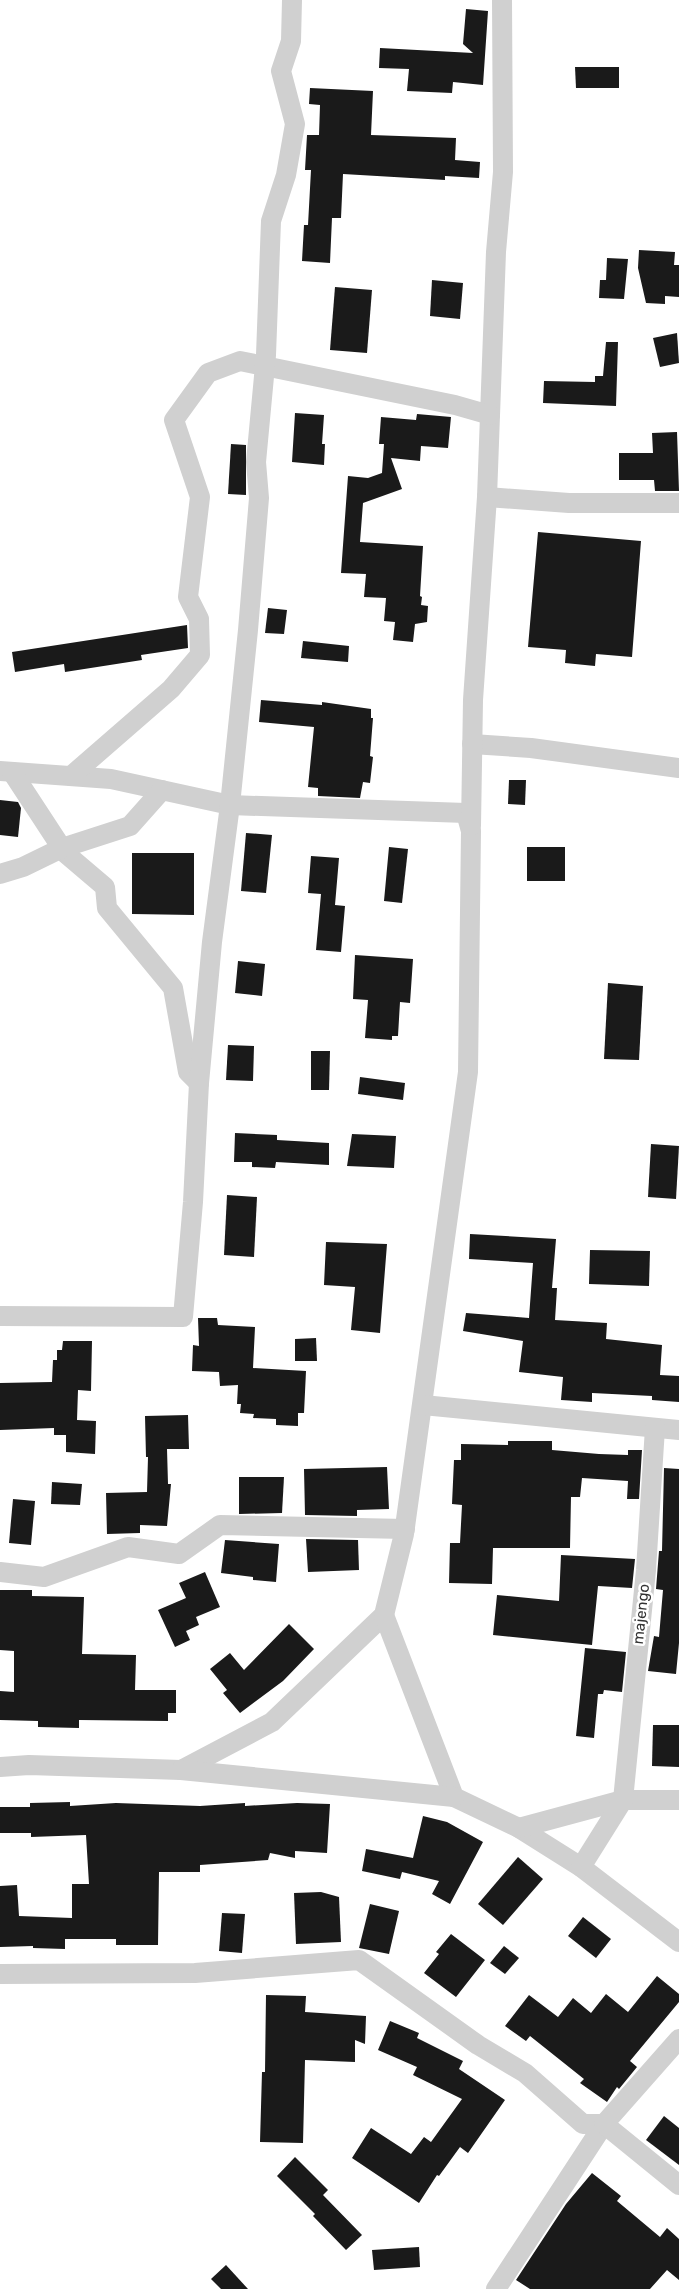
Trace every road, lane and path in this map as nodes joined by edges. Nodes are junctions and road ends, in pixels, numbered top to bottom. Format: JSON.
{"nodes":[{"id":1,"x":292,"y":0,"type":"edge"},
{"id":2,"x":502,"y":0,"type":"edge"},
{"id":3,"x":265,"y":366,"type":"junction"},
{"id":4,"x":490,"y":415,"type":"junction"},
{"id":5,"x":488,"y":497,"type":"junction"},
{"id":6,"x":679,"y":503,"type":"edge"},
{"id":7,"x":472,"y":744,"type":"junction"},
{"id":8,"x":679,"y":768,"type":"edge"},
{"id":9,"x":6,"y":772,"type":"edge"},
{"id":10,"x":70,"y":776,"type":"junction"},
{"id":11,"x":162,"y":790,"type":"junction"},
{"id":12,"x":230,"y":805,"type":"junction"},
{"id":13,"x":471,"y":830,"type":"junction"},
{"id":14,"x":62,"y":848,"type":"junction"},
{"id":15,"x":0,"y":874,"type":"edge"},
{"id":16,"x":199,"y":1083,"type":"junction"},
{"id":17,"x":0,"y":1316,"type":"edge"},
{"id":18,"x":423,"y":1405,"type":"junction"},
{"id":19,"x":655,"y":1428,"type":"junction"},
{"id":20,"x":679,"y":1430,"type":"edge"},
{"id":21,"x":405,"y":1528,"type":"junction"},
{"id":22,"x":0,"y":1572,"type":"edge"},
{"id":23,"x":384,"y":1615,"type":"junction"},
{"id":24,"x":0,"y":1767,"type":"edge"},
{"id":25,"x":181,"y":1770,"type":"junction"},
{"id":26,"x":454,"y":1797,"type":"junction"},
{"id":27,"x":623,"y":1800,"type":"junction"},
{"id":28,"x":679,"y":1800,"type":"edge"},
{"id":29,"x":519,"y":1828,"type":"junction"},
{"id":30,"x":581,"y":1867,"type":"junction"},
{"id":31,"x":679,"y":1942,"type":"edge"},
{"id":32,"x":0,"y":1974,"type":"edge"},
{"id":33,"x":679,"y":2039,"type":"edge"},
{"id":34,"x":604,"y":2124,"type":"junction"},
{"id":35,"x":679,"y":2185,"type":"edge"},
{"id":36,"x":504,"y":2286,"type":"edge"}],
"edges":[{"from":1,"to":3,"type":"street"},
{"from":2,"to":4,"type":"street"},
{"from":3,"to":4,"type":"street"},
{"from":3,"to":10,"type":"street"},
{"from":3,"to":12,"type":"street"},
{"from":4,"to":5,"type":"street"},
{"from":5,"to":6,"type":"street"},
{"from":5,"to":7,"type":"street"},
{"from":7,"to":8,"type":"street"},
{"from":7,"to":13,"type":"street"},
{"from":9,"to":10,"type":"street"},
{"from":9,"to":14,"type":"street"},
{"from":10,"to":11,"type":"street"},
{"from":11,"to":12,"type":"street"},
{"from":11,"to":14,"type":"street"},
{"from":12,"to":13,"type":"street"},
{"from":12,"to":16,"type":"street"},
{"from":13,"to":18,"type":"street"},
{"from":14,"to":15,"type":"street"},
{"from":14,"to":16,"type":"street"},
{"from":16,"to":17,"type":"street"},
{"from":18,"to":19,"type":"street"},
{"from":18,"to":21,"type":"street"},
{"from":19,"to":20,"type":"street"},
{"from":19,"to":27,"type":"street","name":"majengo"},
{"from":21,"to":22,"type":"street"},
{"from":21,"to":23,"type":"street"},
{"from":23,"to":25,"type":"street"},
{"from":23,"to":26,"type":"street"},
{"from":24,"to":25,"type":"street"},
{"from":25,"to":26,"type":"street"},
{"from":26,"to":29,"type":"street"},
{"from":27,"to":28,"type":"street"},
{"from":27,"to":29,"type":"street"},
{"from":27,"to":30,"type":"street","name":"majengo"},
{"from":29,"to":30,"type":"street"},
{"from":30,"to":31,"type":"street"},
{"from":32,"to":34,"type":"street"},
{"from":33,"to":34,"type":"street"},
{"from":34,"to":35,"type":"street"},
{"from":34,"to":36,"type":"street"}]}
